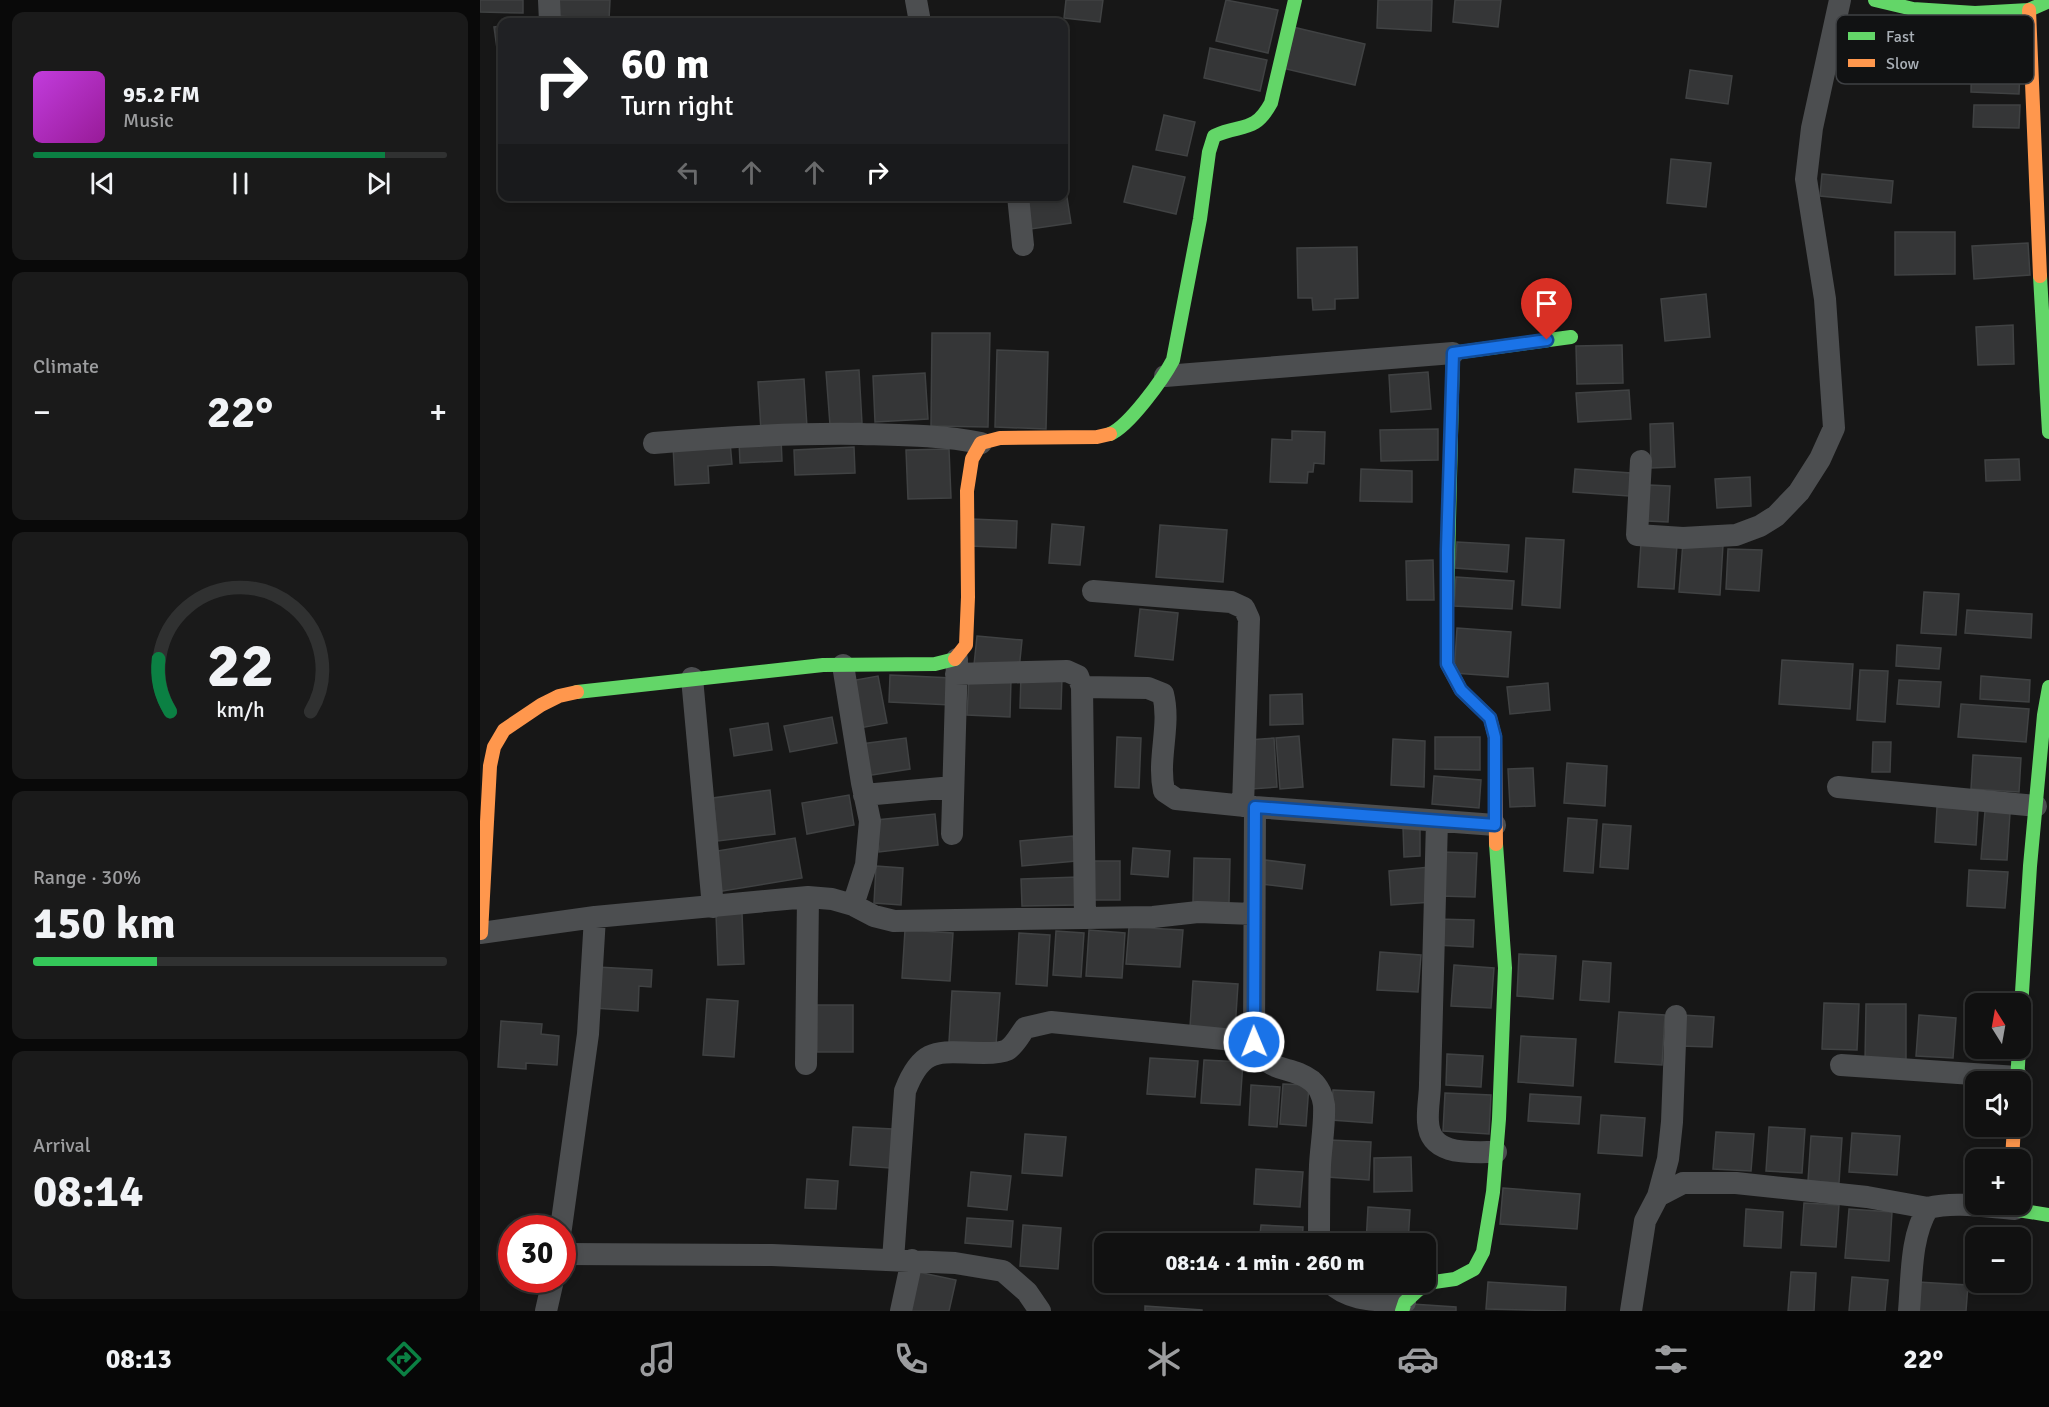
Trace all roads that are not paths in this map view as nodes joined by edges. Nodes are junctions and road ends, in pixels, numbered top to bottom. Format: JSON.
{"nodes":[{"id":1,"x":549,"y":0,"type":"edge"},
{"id":2,"x":916,"y":0,"type":"edge"},
{"id":3,"x":1295,"y":0,"type":"edge"},
{"id":4,"x":1840,"y":0,"type":"edge"},
{"id":5,"x":1875,"y":0,"type":"edge"},
{"id":6,"x":2049,"y":1,"type":"edge"},
{"id":7,"x":2029,"y":10,"type":"junction"},
{"id":8,"x":1837,"y":15,"type":"edge"},
{"id":9,"x":2029,"y":15,"type":"edge"},
{"id":10,"x":550,"y":18,"type":"edge"},
{"id":11,"x":919,"y":18,"type":"edge"},
{"id":12,"x":1836,"y":18,"type":"edge"},
{"id":13,"x":2032,"y":84,"type":"edge"},
{"id":14,"x":1019,"y":201,"type":"edge"},
{"id":15,"x":1023,"y":245,"type":"dead end"},
{"id":16,"x":1570,"y":337,"type":"dead end"},
{"id":17,"x":1453,"y":353,"type":"junction"},
{"id":18,"x":1165,"y":376,"type":"junction"},
{"id":19,"x":2049,"y":432,"type":"edge"},
{"id":20,"x":654,"y":442,"type":"dead end"},
{"id":21,"x":981,"y":443,"type":"junction"},
{"id":22,"x":1641,"y":460,"type":"dead end"},
{"id":23,"x":1093,"y":591,"type":"dead end"},
{"id":24,"x":843,"y":665,"type":"junction"},
{"id":25,"x":957,"y":667,"type":"junction"},
{"id":26,"x":692,"y":678,"type":"junction"},
{"id":27,"x":1082,"y":687,"type":"junction"},
{"id":28,"x":2048,"y":693,"type":"edge"},
{"id":29,"x":2045,"y":760,"type":"edge"},
{"id":30,"x":953,"y":787,"type":"junction"},
{"id":31,"x":1838,"y":787,"type":"dead end"},
{"id":32,"x":864,"y":795,"type":"junction"},
{"id":33,"x":1249,"y":806,"type":"junction"},
{"id":34,"x":2036,"y":806,"type":"junction"},
{"id":35,"x":1437,"y":821,"type":"junction"},
{"id":36,"x":1495,"y":825,"type":"junction"},
{"id":37,"x":951,"y":834,"type":"dead end"},
{"id":38,"x":808,"y":897,"type":"junction"},
{"id":39,"x":853,"y":905,"type":"junction"},
{"id":40,"x":713,"y":907,"type":"junction"},
{"id":41,"x":1254,"y":914,"type":"junction"},
{"id":42,"x":595,"y":917,"type":"junction"},
{"id":43,"x":1085,"y":918,"type":"junction"},
{"id":44,"x":480,"y":933,"type":"edge"},
{"id":45,"x":2022,"y":993,"type":"edge"},
{"id":46,"x":1676,"y":1016,"type":"dead end"},
{"id":47,"x":1254,"y":1042,"type":"junction"},
{"id":48,"x":806,"y":1064,"type":"dead end"},
{"id":49,"x":1841,"y":1065,"type":"dead end"},
{"id":50,"x":1965,"y":1075,"type":"edge"},
{"id":51,"x":1496,"y":1152,"type":"junction"},
{"id":52,"x":1658,"y":1196,"type":"junction"},
{"id":53,"x":1965,"y":1206,"type":"edge"},
{"id":54,"x":1928,"y":1208,"type":"junction"},
{"id":55,"x":2031,"y":1211,"type":"edge"},
{"id":56,"x":563,"y":1215,"type":"edge"},
{"id":57,"x":2049,"y":1215,"type":"edge"},
{"id":58,"x":1319,"y":1233,"type":"edge"},
{"id":59,"x":576,"y":1254,"type":"edge"},
{"id":60,"x":903,"y":1260,"type":"junction"},
{"id":61,"x":550,"y":1293,"type":"edge"},
{"id":62,"x":1346,"y":1293,"type":"edge"},
{"id":63,"x":1403,"y":1307,"type":"edge"},
{"id":64,"x":546,"y":1311,"type":"edge"},
{"id":65,"x":901,"y":1311,"type":"edge"},
{"id":66,"x":1040,"y":1311,"type":"edge"},
{"id":67,"x":1634,"y":1311,"type":"edge"},
{"id":68,"x":1909,"y":1311,"type":"edge"}],
"edges":[{"from":1,"to":10,"type":"street"},
{"from":2,"to":11,"type":"street"},
{"from":3,"to":18,"type":"street"},
{"from":4,"to":8,"type":"street"},
{"from":5,"to":7,"type":"street"},
{"from":6,"to":7,"type":"street"},
{"from":7,"to":9,"type":"street"},
{"from":12,"to":22,"type":"street"},
{"from":13,"to":19,"type":"street"},
{"from":14,"to":15,"type":"street"},
{"from":16,"to":17,"type":"street"},
{"from":17,"to":18,"type":"street"},
{"from":17,"to":36,"type":"street"},
{"from":18,"to":21,"type":"street"},
{"from":20,"to":21,"type":"street"},
{"from":21,"to":25,"type":"street"},
{"from":23,"to":33,"type":"street"},
{"from":24,"to":25,"type":"street"},
{"from":24,"to":26,"type":"street"},
{"from":24,"to":32,"type":"street"},
{"from":25,"to":27,"type":"street"},
{"from":25,"to":30,"type":"street"},
{"from":26,"to":40,"type":"street"},
{"from":26,"to":44,"type":"street"},
{"from":27,"to":33,"type":"street"},
{"from":27,"to":43,"type":"street"},
{"from":28,"to":29,"type":"street"},
{"from":29,"to":34,"type":"street"},
{"from":30,"to":32,"type":"street"},
{"from":30,"to":37,"type":"street"},
{"from":31,"to":34,"type":"street"},
{"from":32,"to":39,"type":"street"},
{"from":33,"to":35,"type":"street"},
{"from":33,"to":41,"type":"street"},
{"from":34,"to":45,"type":"street"},
{"from":35,"to":36,"type":"street"},
{"from":35,"to":51,"type":"street"},
{"from":36,"to":51,"type":"street"},
{"from":38,"to":39,"type":"street"},
{"from":38,"to":40,"type":"street"},
{"from":38,"to":48,"type":"street"},
{"from":39,"to":43,"type":"street"},
{"from":40,"to":42,"type":"street"},
{"from":41,"to":43,"type":"street"},
{"from":41,"to":47,"type":"street"},
{"from":42,"to":44,"type":"street"},
{"from":42,"to":56,"type":"street"},
{"from":46,"to":52,"type":"street"},
{"from":47,"to":58,"type":"street"},
{"from":47,"to":60,"type":"street"},
{"from":49,"to":50,"type":"street"},
{"from":51,"to":63,"type":"street"},
{"from":52,"to":54,"type":"street"},
{"from":52,"to":67,"type":"street"},
{"from":53,"to":54,"type":"street"},
{"from":54,"to":68,"type":"street"},
{"from":55,"to":57,"type":"street"},
{"from":59,"to":60,"type":"street"},
{"from":60,"to":65,"type":"street"},
{"from":60,"to":66,"type":"street"},
{"from":61,"to":64,"type":"street"},
{"from":62,"to":63,"type":"street"}]}
